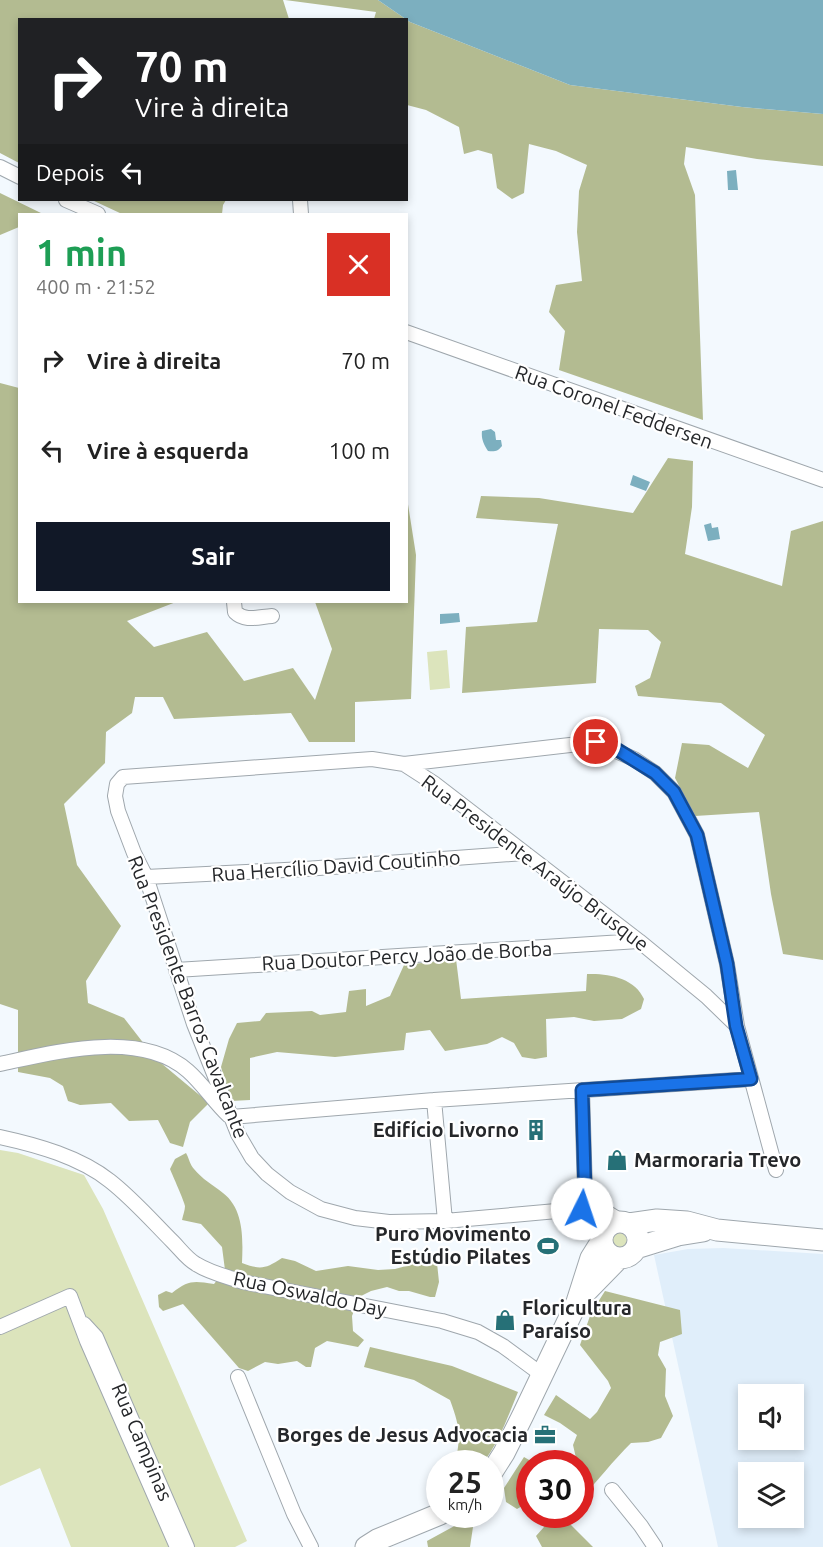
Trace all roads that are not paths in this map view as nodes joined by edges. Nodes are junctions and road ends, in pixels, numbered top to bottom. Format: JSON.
{"nodes":[{"id":1,"x":0,"y":167,"type":"edge"},
{"id":2,"x":18,"y":176,"type":"edge"},
{"id":3,"x":68,"y":201,"type":"edge"},
{"id":4,"x":96,"y":213,"type":"edge"},
{"id":5,"x":408,"y":333,"type":"edge"},
{"id":6,"x":823,"y":480,"type":"edge"},
{"id":7,"x":234,"y":603,"type":"edge"},
{"id":8,"x":272,"y":616,"type":"dead end"},
{"id":9,"x":404,"y":764,"type":"junction"},
{"id":10,"x":123,"y":777,"type":"joint"},
{"id":11,"x":525,"y":853,"type":"junction"},
{"id":12,"x":146,"y":877,"type":"junction"},
{"id":13,"x":639,"y":941,"type":"junction"},
{"id":14,"x":176,"y":970,"type":"junction"},
{"id":15,"x":736,"y":1026,"type":"junction"},
{"id":16,"x":0,"y":1064,"type":"edge"},
{"id":17,"x":751,"y":1079,"type":"junction"},
{"id":18,"x":582,"y":1090,"type":"junction"},
{"id":19,"x":434,"y":1100,"type":"junction"},
{"id":20,"x":231,"y":1117,"type":"junction"},
{"id":21,"x":0,"y":1137,"type":"edge"},
{"id":22,"x":776,"y":1170,"type":"dead end"},
{"id":23,"x":582,"y":1209,"type":"junction"},
{"id":24,"x":445,"y":1221,"type":"junction"},
{"id":25,"x":625,"y":1222,"type":"junction"},
{"id":26,"x":717,"y":1230,"type":"junction"},
{"id":27,"x":601,"y":1240,"type":"junction"},
{"id":28,"x":823,"y":1240,"type":"edge"},
{"id":29,"x":628,"y":1253,"type":"junction"},
{"id":30,"x":577,"y":1302,"type":"junction"},
{"id":31,"x":0,"y":1327,"type":"edge"},
{"id":32,"x":92,"y":1339,"type":"junction"},
{"id":33,"x":542,"y":1374,"type":"junction"},
{"id":34,"x":238,"y":1377,"type":"dead end"},
{"id":35,"x":504,"y":1453,"type":"edge"},
{"id":36,"x":612,"y":1490,"type":"dead end"},
{"id":37,"x":426,"y":1520,"type":"edge"},
{"id":38,"x":177,"y":1547,"type":"edge"},
{"id":39,"x":187,"y":1547,"type":"edge"},
{"id":40,"x":311,"y":1547,"type":"edge"},
{"id":41,"x":366,"y":1547,"type":"edge"},
{"id":42,"x":655,"y":1547,"type":"edge"}],
"edges":[{"from":1,"to":2,"type":"street"},
{"from":3,"to":4,"type":"street"},
{"from":5,"to":6,"type":"street","name":"Rua Coronel Feddersen"},
{"from":7,"to":8,"type":"street"},
{"from":9,"to":10,"type":"street","name":"Rua Presidente Araújo Brusque"},
{"from":9,"to":11,"type":"street","name":"Rua Presidente Araújo Brusque"},
{"from":9,"to":15,"type":"street"},
{"from":10,"to":12,"type":"street","name":"Rua Presidente Barros Cavalcante"},
{"from":11,"to":12,"type":"street","name":"Rua Hercílio David Coutinho"},
{"from":11,"to":13,"type":"street","name":"Rua Presidente Araújo Brusque"},
{"from":12,"to":14,"type":"street","name":"Rua Presidente Barros Cavalcante"},
{"from":13,"to":14,"type":"street","name":"Rua Doutor Percy João de Borba"},
{"from":13,"to":15,"type":"street","name":"Rua Presidente Araújo Brusque"},
{"from":14,"to":20,"type":"street","name":"Rua Presidente Barros Cavalcante"},
{"from":15,"to":17,"type":"street","name":"Rua Presidente Araújo Brusque"},
{"from":16,"to":20,"type":"street"},
{"from":17,"to":18,"type":"street"},
{"from":17,"to":22,"type":"street","name":"Rua Presidente Araújo Brusque"},
{"from":18,"to":19,"type":"street"},
{"from":18,"to":23,"type":"street"},
{"from":19,"to":20,"type":"street"},
{"from":19,"to":24,"type":"street"},
{"from":20,"to":24,"type":"street","name":"Rua Presidente Barros Cavalcante"},
{"from":21,"to":33,"type":"street","name":"Rua Oswaldo Day"},
{"from":23,"to":24,"type":"street","name":"Rua Presidente Barros Cavalcante"},
{"from":23,"to":25,"type":"street","name":"Rua Presidente Barros Cavalcante"},
{"from":23,"to":27,"type":"street"},
{"from":25,"to":26,"type":"main road"},
{"from":25,"to":27,"type":"main road"},
{"from":25,"to":29,"type":"main road"},
{"from":26,"to":28,"type":"main road"},
{"from":26,"to":29,"type":"main road"},
{"from":27,"to":29,"type":"main road"},
{"from":27,"to":30,"type":"main road"},
{"from":29,"to":30,"type":"main road"},
{"from":30,"to":33,"type":"main road"},
{"from":31,"to":32,"type":"street"},
{"from":32,"to":38,"type":"street","name":"Rua Campinas"},
{"from":32,"to":39,"type":"street","name":"Rua Campinas"},
{"from":33,"to":35,"type":"main road"},
{"from":34,"to":40,"type":"street"},
{"from":36,"to":42,"type":"street"},
{"from":37,"to":41,"type":"main road"}]}
